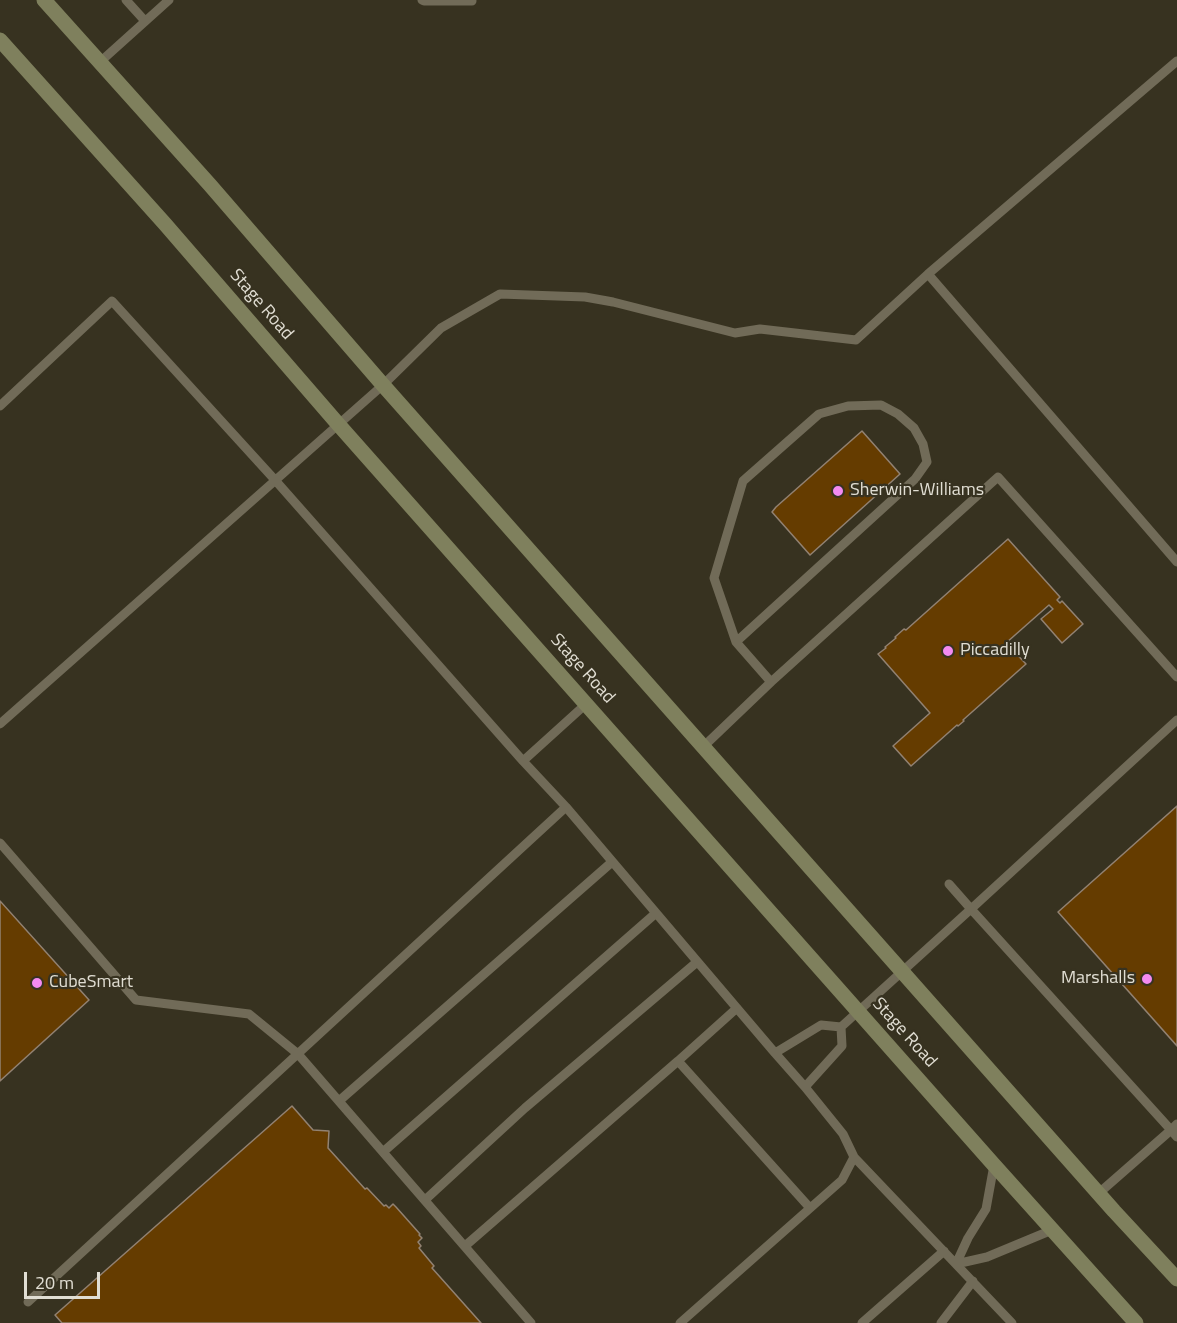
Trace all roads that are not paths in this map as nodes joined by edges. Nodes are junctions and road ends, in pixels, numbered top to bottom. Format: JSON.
{"nodes":[{"id":1,"x":44,"y":0,"type":"edge"},
{"id":2,"x":126,"y":0,"type":"edge"},
{"id":3,"x":169,"y":0,"type":"edge"},
{"id":4,"x":422,"y":0,"type":"edge"},
{"id":5,"x":472,"y":1,"type":"edge"},
{"id":6,"x":145,"y":21,"type":"junction"},
{"id":7,"x":0,"y":40,"type":"edge"},
{"id":8,"x":1177,"y":61,"type":"edge"},
{"id":9,"x":100,"y":62,"type":"junction"},
{"id":10,"x":928,"y":274,"type":"junction"},
{"id":11,"x":383,"y":385,"type":"junction"},
{"id":12,"x":0,"y":406,"type":"edge"},
{"id":13,"x":338,"y":424,"type":"junction"},
{"id":14,"x":275,"y":480,"type":"junction"},
{"id":15,"x":1177,"y":562,"type":"edge"},
{"id":16,"x":736,"y":642,"type":"junction"},
{"id":17,"x":1177,"y":677,"type":"edge"},
{"id":18,"x":771,"y":682,"type":"junction"},
{"id":19,"x":586,"y":704,"type":"junction"},
{"id":20,"x":1177,"y":720,"type":"edge"},
{"id":21,"x":0,"y":724,"type":"edge"},
{"id":22,"x":703,"y":747,"type":"junction"},
{"id":23,"x":523,"y":761,"type":"junction"},
{"id":24,"x":566,"y":807,"type":"junction"},
{"id":25,"x":0,"y":843,"type":"edge"},
{"id":26,"x":612,"y":862,"type":"junction"},
{"id":27,"x":949,"y":884,"type":"dead end"},
{"id":28,"x":971,"y":909,"type":"junction"},
{"id":29,"x":656,"y":913,"type":"junction"},
{"id":30,"x":697,"y":962,"type":"junction"},
{"id":31,"x":902,"y":971,"type":"junction"},
{"id":32,"x":737,"y":1008,"type":"junction"},
{"id":33,"x":859,"y":1011,"type":"junction"},
{"id":34,"x":841,"y":1027,"type":"junction"},
{"id":35,"x":775,"y":1053,"type":"junction"},
{"id":36,"x":298,"y":1054,"type":"junction"},
{"id":37,"x":678,"y":1061,"type":"junction"},
{"id":38,"x":805,"y":1087,"type":"junction"},
{"id":39,"x":339,"y":1101,"type":"junction"},
{"id":40,"x":1175,"y":1131,"type":"edge"},
{"id":41,"x":383,"y":1152,"type":"junction"},
{"id":42,"x":854,"y":1157,"type":"junction"},
{"id":43,"x":994,"y":1165,"type":"junction"},
{"id":44,"x":1099,"y":1193,"type":"junction"},
{"id":45,"x":425,"y":1200,"type":"junction"},
{"id":46,"x":810,"y":1208,"type":"junction"},
{"id":47,"x":1052,"y":1230,"type":"junction"},
{"id":48,"x":465,"y":1246,"type":"junction"},
{"id":49,"x":945,"y":1251,"type":"junction"},
{"id":50,"x":956,"y":1264,"type":"junction"},
{"id":51,"x":1177,"y":1279,"type":"edge"},
{"id":52,"x":973,"y":1281,"type":"junction"},
{"id":53,"x":28,"y":1302,"type":"dead end"},
{"id":54,"x":531,"y":1323,"type":"edge"},
{"id":55,"x":680,"y":1323,"type":"edge"},
{"id":56,"x":862,"y":1323,"type":"edge"},
{"id":57,"x":941,"y":1323,"type":"edge"},
{"id":58,"x":1012,"y":1323,"type":"edge"},
{"id":59,"x":1136,"y":1323,"type":"edge"}],
"edges":[{"from":1,"to":9,"type":"main road"},
{"from":2,"to":6,"type":"lane"},
{"from":3,"to":6,"type":"lane"},
{"from":4,"to":5,"type":"lane"},
{"from":6,"to":9,"type":"lane"},
{"from":7,"to":13,"type":"main road","name":"Stage Road"},
{"from":8,"to":10,"type":"lane"},
{"from":9,"to":11,"type":"main road"},
{"from":10,"to":11,"type":"lane"},
{"from":10,"to":15,"type":"lane"},
{"from":11,"to":13,"type":"lane"},
{"from":11,"to":22,"type":"main road"},
{"from":12,"to":14,"type":"lane"},
{"from":13,"to":14,"type":"lane"},
{"from":13,"to":19,"type":"main road","name":"Stage Road"},
{"from":14,"to":21,"type":"lane"},
{"from":14,"to":23,"type":"lane"},
{"from":16,"to":16,"type":"lane"},
{"from":16,"to":18,"type":"lane"},
{"from":17,"to":18,"type":"lane"},
{"from":18,"to":22,"type":"lane"},
{"from":19,"to":23,"type":"lane"},
{"from":19,"to":33,"type":"main road","name":"Stage Road"},
{"from":20,"to":28,"type":"lane"},
{"from":22,"to":31,"type":"main road"},
{"from":23,"to":24,"type":"lane"},
{"from":24,"to":26,"type":"lane"},
{"from":24,"to":36,"type":"lane"},
{"from":25,"to":36,"type":"lane"},
{"from":26,"to":29,"type":"lane"},
{"from":26,"to":39,"type":"lane"},
{"from":27,"to":28,"type":"lane"},
{"from":28,"to":31,"type":"lane"},
{"from":28,"to":40,"type":"lane"},
{"from":29,"to":30,"type":"lane"},
{"from":29,"to":41,"type":"lane"},
{"from":30,"to":32,"type":"lane"},
{"from":30,"to":45,"type":"lane"},
{"from":31,"to":33,"type":"lane"},
{"from":31,"to":44,"type":"main road"},
{"from":32,"to":35,"type":"lane"},
{"from":32,"to":37,"type":"lane"},
{"from":33,"to":34,"type":"lane"},
{"from":33,"to":43,"type":"main road","name":"Stage Road"},
{"from":34,"to":35,"type":"lane"},
{"from":34,"to":38,"type":"lane"},
{"from":35,"to":38,"type":"lane"},
{"from":36,"to":39,"type":"lane"},
{"from":36,"to":53,"type":"lane"},
{"from":37,"to":46,"type":"lane"},
{"from":37,"to":48,"type":"lane"},
{"from":38,"to":42,"type":"lane"},
{"from":39,"to":41,"type":"lane"},
{"from":40,"to":44,"type":"lane"},
{"from":41,"to":45,"type":"lane"},
{"from":42,"to":46,"type":"lane"},
{"from":42,"to":49,"type":"lane"},
{"from":43,"to":47,"type":"main road","name":"Stage Road"},
{"from":43,"to":50,"type":"lane"},
{"from":44,"to":51,"type":"main road"},
{"from":45,"to":48,"type":"lane"},
{"from":46,"to":55,"type":"lane"},
{"from":47,"to":50,"type":"lane"},
{"from":47,"to":59,"type":"main road","name":"Stage Road"},
{"from":48,"to":54,"type":"lane"},
{"from":49,"to":50,"type":"lane"},
{"from":49,"to":56,"type":"lane"},
{"from":50,"to":52,"type":"lane"},
{"from":52,"to":57,"type":"lane"},
{"from":52,"to":58,"type":"lane"}]}
